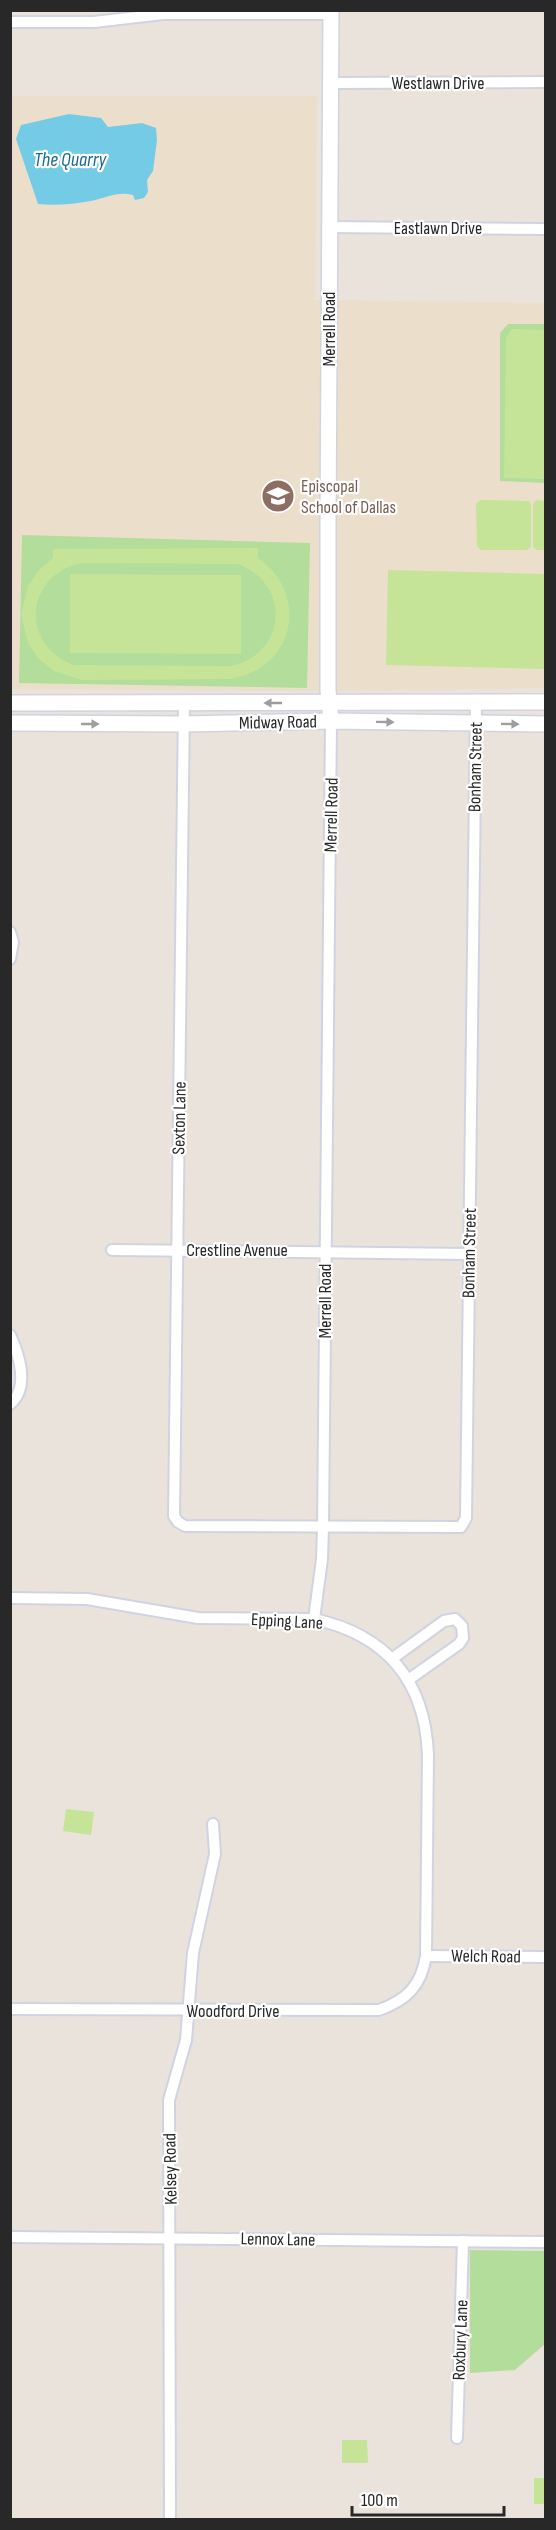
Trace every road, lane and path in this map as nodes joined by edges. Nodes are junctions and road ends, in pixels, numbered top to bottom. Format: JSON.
{"nodes":[{"id":1,"x":163,"y":12,"type":"edge"},
{"id":2,"x":331,"y":12,"type":"edge"},
{"id":3,"x":10,"y":22,"type":"edge"},
{"id":4,"x":546,"y":82,"type":"edge"},
{"id":5,"x":331,"y":83,"type":"junction"},
{"id":6,"x":330,"y":227,"type":"junction"},
{"id":7,"x":546,"y":229,"type":"edge"},
{"id":8,"x":329,"y":702,"type":"junction"},
{"id":9,"x":476,"y":702,"type":"junction"},
{"id":10,"x":546,"y":702,"type":"edge"},
{"id":11,"x":10,"y":703,"type":"edge"},
{"id":12,"x":57,"y":703,"type":"junction"},
{"id":13,"x":184,"y":704,"type":"junction"},
{"id":14,"x":331,"y":721,"type":"junction"},
{"id":15,"x":10,"y":723,"type":"edge"},
{"id":16,"x":56,"y":723,"type":"junction"},
{"id":17,"x":476,"y":723,"type":"junction"},
{"id":18,"x":184,"y":724,"type":"junction"},
{"id":19,"x":546,"y":724,"type":"edge"},
{"id":20,"x":10,"y":933,"type":"edge"},
{"id":21,"x":10,"y":958,"type":"edge"},
{"id":22,"x":112,"y":1250,"type":"dead end"},
{"id":23,"x":177,"y":1250,"type":"junction"},
{"id":24,"x":325,"y":1251,"type":"junction"},
{"id":25,"x":469,"y":1254,"type":"junction"},
{"id":26,"x":10,"y":1335,"type":"edge"},
{"id":27,"x":10,"y":1404,"type":"edge"},
{"id":28,"x":185,"y":1526,"type":"joint"},
{"id":29,"x":323,"y":1527,"type":"junction"},
{"id":30,"x":10,"y":1598,"type":"edge"},
{"id":31,"x":314,"y":1619,"type":"junction"},
{"id":32,"x":393,"y":1658,"type":"junction"},
{"id":33,"x":408,"y":1680,"type":"junction"},
{"id":34,"x":213,"y":1824,"type":"dead end"},
{"id":35,"x":426,"y":1956,"type":"junction"},
{"id":36,"x":546,"y":1957,"type":"edge"},
{"id":37,"x":10,"y":2009,"type":"edge"},
{"id":38,"x":189,"y":2011,"type":"junction"},
{"id":39,"x":10,"y":2237,"type":"edge"},
{"id":40,"x":170,"y":2238,"type":"junction"},
{"id":41,"x":463,"y":2241,"type":"junction"},
{"id":42,"x":546,"y":2242,"type":"edge"},
{"id":43,"x":457,"y":2438,"type":"dead end"},
{"id":44,"x":170,"y":2520,"type":"edge"}],
"edges":[{"from":1,"to":2,"type":"street"},
{"from":1,"to":3,"type":"street"},
{"from":2,"to":5,"type":"main road","name":"Merrell Road"},
{"from":4,"to":5,"type":"street","name":"Westlawn Drive"},
{"from":5,"to":6,"type":"main road","name":"Merrell Road"},
{"from":6,"to":7,"type":"street","name":"Eastlawn Drive"},
{"from":6,"to":8,"type":"main road","name":"Merrell Road"},
{"from":8,"to":9,"type":"main road","name":"Midway Road"},
{"from":8,"to":13,"type":"main road","name":"Midway Road","one_way":true},
{"from":8,"to":14,"type":"main road","name":"Merrell Road"},
{"from":9,"to":10,"type":"main road","name":"Midway Road"},
{"from":9,"to":17,"type":"street","name":"Bonham Street"},
{"from":11,"to":12,"type":"main road","name":"Midway Road"},
{"from":12,"to":13,"type":"main road","name":"Midway Road"},
{"from":12,"to":16,"type":"main road"},
{"from":13,"to":18,"type":"street","name":"Sexton Lane"},
{"from":14,"to":17,"type":"main road","name":"Midway Road","one_way":true},
{"from":14,"to":18,"type":"main road","name":"Midway Road"},
{"from":14,"to":24,"type":"street","name":"Merrell Road"},
{"from":15,"to":16,"type":"main road","name":"Midway Road"},
{"from":16,"to":18,"type":"main road","name":"Midway Road","one_way":true},
{"from":17,"to":19,"type":"main road","name":"Midway Road","one_way":true},
{"from":17,"to":25,"type":"street","name":"Bonham Street"},
{"from":18,"to":23,"type":"street","name":"Sexton Lane"},
{"from":20,"to":21,"type":"street"},
{"from":22,"to":23,"type":"street","name":"Crestline Avenue"},
{"from":23,"to":24,"type":"street","name":"Crestline Avenue"},
{"from":23,"to":28,"type":"street","name":"Sexton Lane"},
{"from":24,"to":25,"type":"street","name":"Crestline Avenue"},
{"from":24,"to":29,"type":"street","name":"Merrell Road"},
{"from":25,"to":29,"type":"street","name":"Bonham Street"},
{"from":26,"to":27,"type":"street"},
{"from":28,"to":29,"type":"street","name":"Bonham Street"},
{"from":29,"to":31,"type":"street","name":"Merrell Road"},
{"from":30,"to":31,"type":"street","name":"Epping Lane"},
{"from":31,"to":32,"type":"street","name":"Epping Lane"},
{"from":32,"to":33,"type":"street","name":"Epping Lane"},
{"from":32,"to":33,"type":"street"},
{"from":33,"to":35,"type":"street","name":"Epping Lane"},
{"from":34,"to":38,"type":"street","name":"Kelsey Road"},
{"from":35,"to":36,"type":"street","name":"Welch Road"},
{"from":35,"to":38,"type":"street","name":"Woodford Drive"},
{"from":37,"to":38,"type":"street","name":"Woodford Drive"},
{"from":38,"to":40,"type":"street","name":"Kelsey Road"},
{"from":39,"to":40,"type":"street","name":"Lennox Lane"},
{"from":40,"to":41,"type":"street","name":"Lennox Lane"},
{"from":40,"to":44,"type":"street","name":"Kelsey Road"},
{"from":41,"to":42,"type":"street","name":"Lennox Lane"},
{"from":41,"to":43,"type":"street","name":"Roxbury Lane"}]}
